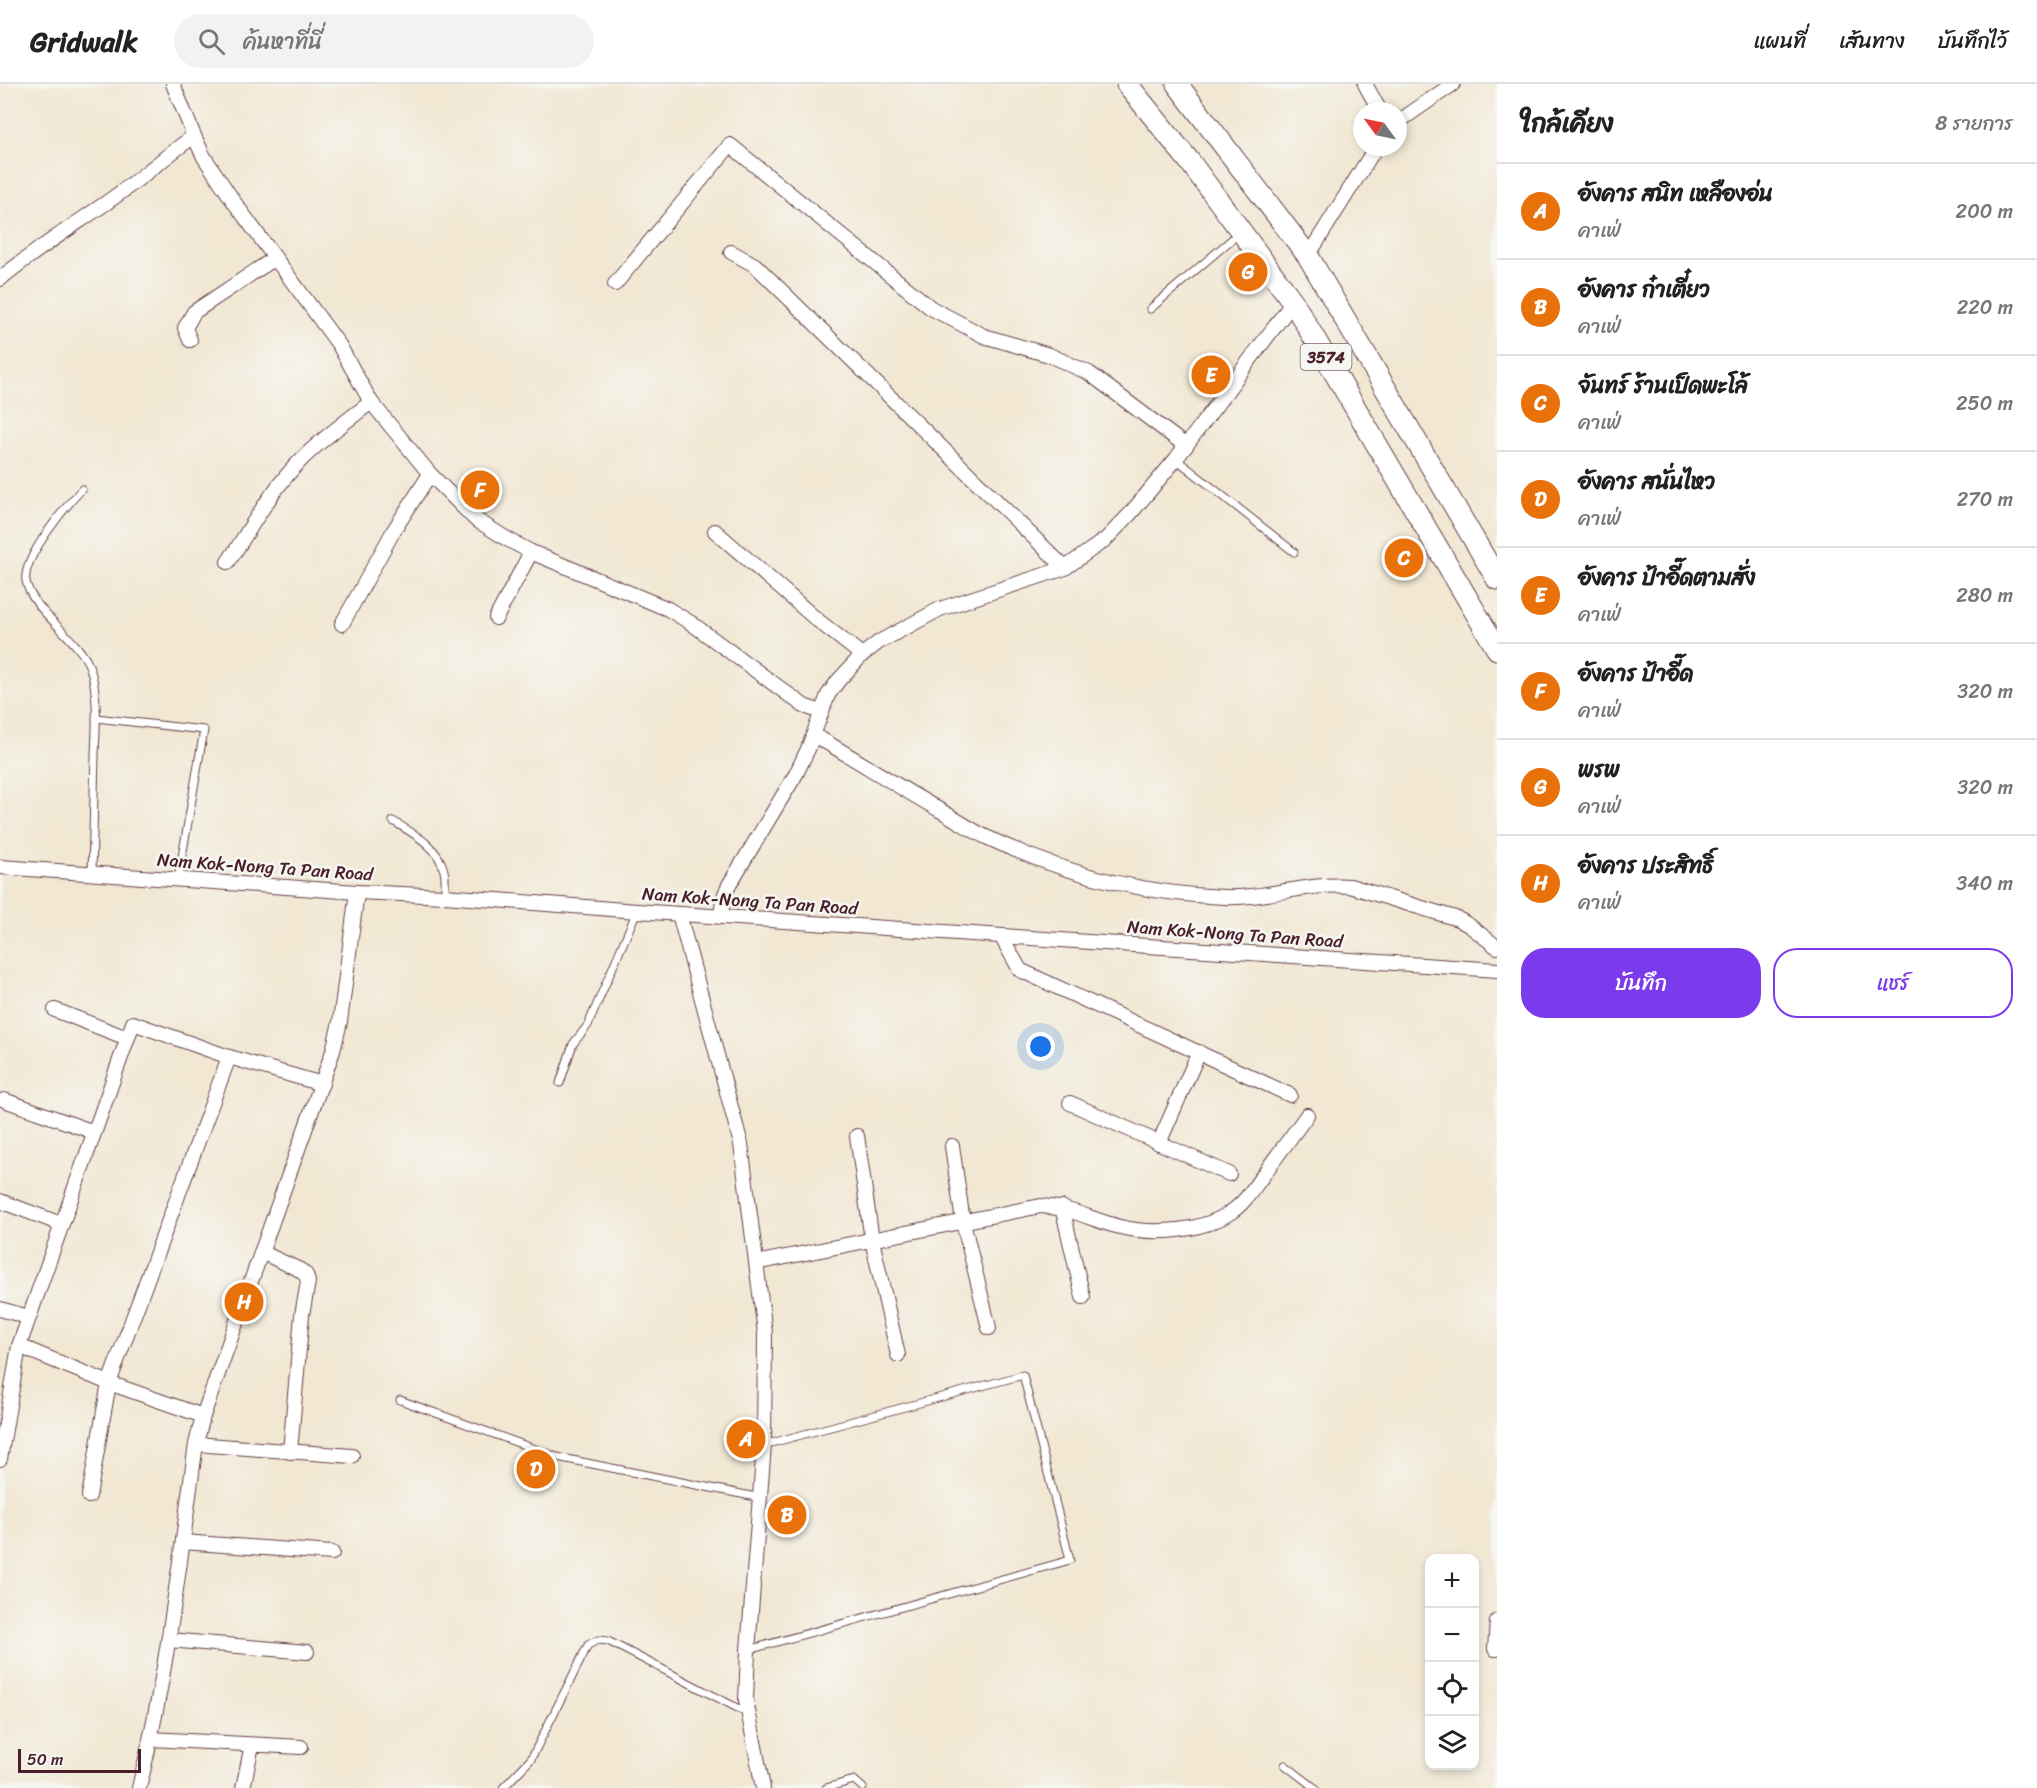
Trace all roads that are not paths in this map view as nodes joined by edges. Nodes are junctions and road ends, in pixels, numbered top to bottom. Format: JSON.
{"nodes":[{"id":1,"x":173,"y":84,"type":"edge"},
{"id":2,"x":1127,"y":84,"type":"edge"},
{"id":3,"x":1177,"y":84,"type":"edge"},
{"id":4,"x":1365,"y":84,"type":"edge"},
{"id":5,"x":1453,"y":84,"type":"edge"},
{"id":6,"x":1375,"y":102,"type":"edge"},
{"id":7,"x":1407,"y":116,"type":"edge"},
{"id":8,"x":194,"y":136,"type":"junction"},
{"id":9,"x":1370,"y":156,"type":"edge"},
{"id":10,"x":1242,"y":231,"type":"junction"},
{"id":11,"x":731,"y":252,"type":"dead end"},
{"id":12,"x":1308,"y":256,"type":"junction"},
{"id":13,"x":275,"y":258,"type":"junction"},
{"id":14,"x":0,"y":279,"type":"edge"},
{"id":15,"x":615,"y":284,"type":"dead end"},
{"id":16,"x":1293,"y":302,"type":"junction"},
{"id":17,"x":1150,"y":309,"type":"dead end"},
{"id":18,"x":190,"y":340,"type":"dead end"},
{"id":19,"x":371,"y":402,"type":"junction"},
{"id":20,"x":1186,"y":446,"type":"junction"},
{"id":21,"x":1176,"y":459,"type":"junction"},
{"id":22,"x":429,"y":474,"type":"junction"},
{"id":23,"x":82,"y":489,"type":"dead end"},
{"id":24,"x":714,"y":531,"type":"dead end"},
{"id":25,"x":531,"y":552,"type":"junction"},
{"id":26,"x":1294,"y":552,"type":"dead end"},
{"id":27,"x":228,"y":562,"type":"dead end"},
{"id":28,"x":1065,"y":568,"type":"junction"},
{"id":29,"x":1497,"y":579,"type":"edge"},
{"id":30,"x":496,"y":618,"type":"dead end"},
{"id":31,"x":342,"y":624,"type":"dead end"},
{"id":32,"x":1497,"y":649,"type":"edge"},
{"id":33,"x":862,"y":655,"type":"junction"},
{"id":34,"x":821,"y":712,"type":"junction"},
{"id":35,"x":96,"y":718,"type":"junction"},
{"id":36,"x":814,"y":735,"type":"junction"},
{"id":37,"x":393,"y":821,"type":"dead end"},
{"id":38,"x":0,"y":867,"type":"edge"},
{"id":39,"x":92,"y":874,"type":"junction"},
{"id":40,"x":178,"y":880,"type":"junction"},
{"id":41,"x":357,"y":892,"type":"junction"},
{"id":42,"x":445,"y":896,"type":"junction"},
{"id":43,"x":637,"y":911,"type":"junction"},
{"id":44,"x":679,"y":914,"type":"junction"},
{"id":45,"x":721,"y":917,"type":"junction"},
{"id":46,"x":1001,"y":936,"type":"junction"},
{"id":47,"x":1497,"y":947,"type":"edge"},
{"id":48,"x":1497,"y":970,"type":"edge"},
{"id":49,"x":55,"y":1011,"type":"dead end"},
{"id":50,"x":127,"y":1038,"type":"junction"},
{"id":51,"x":1199,"y":1052,"type":"junction"},
{"id":52,"x":228,"y":1057,"type":"junction"},
{"id":53,"x":560,"y":1083,"type":"dead end"},
{"id":54,"x":322,"y":1084,"type":"junction"},
{"id":55,"x":1290,"y":1095,"type":"dead end"},
{"id":56,"x":3,"y":1100,"type":"dead end"},
{"id":57,"x":1070,"y":1103,"type":"dead end"},
{"id":58,"x":1307,"y":1115,"type":"dead end"},
{"id":59,"x":94,"y":1132,"type":"junction"},
{"id":60,"x":857,"y":1136,"type":"dead end"},
{"id":61,"x":1159,"y":1143,"type":"junction"},
{"id":62,"x":952,"y":1146,"type":"dead end"},
{"id":63,"x":1229,"y":1174,"type":"dead end"},
{"id":64,"x":0,"y":1201,"type":"edge"},
{"id":65,"x":1062,"y":1207,"type":"junction"},
{"id":66,"x":963,"y":1222,"type":"junction"},
{"id":67,"x":61,"y":1224,"type":"junction"},
{"id":68,"x":872,"y":1240,"type":"junction"},
{"id":69,"x":261,"y":1252,"type":"junction"},
{"id":70,"x":756,"y":1263,"type":"junction"},
{"id":71,"x":1083,"y":1298,"type":"dead end"},
{"id":72,"x":0,"y":1309,"type":"edge"},
{"id":73,"x":28,"y":1317,"type":"junction"},
{"id":74,"x":989,"y":1328,"type":"dead end"},
{"id":75,"x":19,"y":1346,"type":"junction"},
{"id":76,"x":898,"y":1355,"type":"dead end"},
{"id":77,"x":110,"y":1383,"type":"junction"},
{"id":78,"x":400,"y":1400,"type":"dead end"},
{"id":79,"x":4,"y":1410,"type":"edge"},
{"id":80,"x":203,"y":1416,"type":"junction"},
{"id":81,"x":196,"y":1444,"type":"junction"},
{"id":82,"x":764,"y":1445,"type":"junction"},
{"id":83,"x":290,"y":1452,"type":"junction"},
{"id":84,"x":352,"y":1456,"type":"dead end"},
{"id":85,"x":0,"y":1459,"type":"edge"},
{"id":86,"x":89,"y":1496,"type":"dead end"},
{"id":87,"x":761,"y":1497,"type":"junction"},
{"id":88,"x":183,"y":1542,"type":"junction"},
{"id":89,"x":332,"y":1553,"type":"dead end"},
{"id":90,"x":1497,"y":1621,"type":"edge"},
{"id":91,"x":169,"y":1640,"type":"junction"},
{"id":92,"x":1497,"y":1648,"type":"edge"},
{"id":93,"x":748,"y":1650,"type":"junction"},
{"id":94,"x":307,"y":1652,"type":"dead end"},
{"id":95,"x":748,"y":1713,"type":"junction"},
{"id":96,"x":151,"y":1739,"type":"junction"},
{"id":97,"x":252,"y":1745,"type":"junction"},
{"id":98,"x":301,"y":1747,"type":"dead end"},
{"id":99,"x":1285,"y":1765,"type":"dead end"},
{"id":100,"x":139,"y":1788,"type":"edge"},
{"id":101,"x":243,"y":1788,"type":"edge"},
{"id":102,"x":502,"y":1788,"type":"edge"},
{"id":103,"x":763,"y":1788,"type":"edge"},
{"id":104,"x":826,"y":1788,"type":"edge"},
{"id":105,"x":863,"y":1788,"type":"edge"},
{"id":106,"x":1315,"y":1788,"type":"edge"}],
"edges":[{"from":1,"to":8,"type":"street"},
{"from":2,"to":10,"type":"main road","number":"3574"},
{"from":3,"to":12,"type":"main road","number":"3574"},
{"from":4,"to":6,"type":"street"},
{"from":5,"to":7,"type":"street"},
{"from":8,"to":13,"type":"street"},
{"from":8,"to":14,"type":"street"},
{"from":9,"to":12,"type":"street"},
{"from":10,"to":16,"type":"main road","number":"3574"},
{"from":10,"to":17,"type":"lane"},
{"from":11,"to":28,"type":"street"},
{"from":12,"to":29,"type":"main road","number":"3574"},
{"from":13,"to":18,"type":"street"},
{"from":13,"to":19,"type":"street"},
{"from":15,"to":20,"type":"street"},
{"from":16,"to":20,"type":"street"},
{"from":16,"to":32,"type":"main road","number":"3574"},
{"from":19,"to":22,"type":"street"},
{"from":19,"to":27,"type":"street"},
{"from":20,"to":21,"type":"street"},
{"from":21,"to":26,"type":"lane"},
{"from":21,"to":28,"type":"street"},
{"from":22,"to":25,"type":"street"},
{"from":22,"to":31,"type":"street"},
{"from":23,"to":35,"type":"lane"},
{"from":24,"to":33,"type":"street"},
{"from":25,"to":30,"type":"street"},
{"from":25,"to":34,"type":"street"},
{"from":28,"to":33,"type":"street"},
{"from":33,"to":34,"type":"street"},
{"from":34,"to":36,"type":"street"},
{"from":35,"to":39,"type":"lane"},
{"from":35,"to":40,"type":"lane"},
{"from":36,"to":45,"type":"street"},
{"from":36,"to":47,"type":"street"},
{"from":37,"to":42,"type":"lane"},
{"from":38,"to":39,"type":"street","name":"Nam Kok-Nong Ta Pan Road"},
{"from":39,"to":40,"type":"street","name":"Nam Kok-Nong Ta Pan Road"},
{"from":40,"to":41,"type":"street","name":"Nam Kok-Nong Ta Pan Road"},
{"from":41,"to":42,"type":"street","name":"Nam Kok-Nong Ta Pan Road"},
{"from":41,"to":54,"type":"street"},
{"from":42,"to":43,"type":"street","name":"Nam Kok-Nong Ta Pan Road"},
{"from":43,"to":44,"type":"street","name":"Nam Kok-Nong Ta Pan Road"},
{"from":43,"to":53,"type":"lane"},
{"from":44,"to":45,"type":"street","name":"Nam Kok-Nong Ta Pan Road"},
{"from":44,"to":70,"type":"street"},
{"from":45,"to":46,"type":"street","name":"Nam Kok-Nong Ta Pan Road"},
{"from":46,"to":48,"type":"street","name":"Nam Kok-Nong Ta Pan Road"},
{"from":46,"to":51,"type":"street"},
{"from":49,"to":50,"type":"street"},
{"from":50,"to":52,"type":"street"},
{"from":50,"to":59,"type":"street"},
{"from":51,"to":55,"type":"street"},
{"from":51,"to":61,"type":"street"},
{"from":52,"to":54,"type":"street"},
{"from":52,"to":77,"type":"street"},
{"from":54,"to":69,"type":"street"},
{"from":56,"to":59,"type":"street"},
{"from":57,"to":61,"type":"street"},
{"from":58,"to":65,"type":"street"},
{"from":59,"to":67,"type":"street"},
{"from":60,"to":68,"type":"street"},
{"from":61,"to":63,"type":"street"},
{"from":62,"to":66,"type":"street"},
{"from":64,"to":67,"type":"street"},
{"from":65,"to":66,"type":"street"},
{"from":65,"to":71,"type":"street"},
{"from":66,"to":68,"type":"street"},
{"from":66,"to":74,"type":"street"},
{"from":67,"to":73,"type":"street"},
{"from":68,"to":70,"type":"street"},
{"from":68,"to":76,"type":"street"},
{"from":69,"to":80,"type":"street"},
{"from":69,"to":83,"type":"street"},
{"from":70,"to":82,"type":"street"},
{"from":72,"to":73,"type":"street"},
{"from":73,"to":75,"type":"street"},
{"from":75,"to":77,"type":"street"},
{"from":75,"to":79,"type":"street"},
{"from":77,"to":80,"type":"street"},
{"from":77,"to":86,"type":"street"},
{"from":78,"to":87,"type":"lane"},
{"from":79,"to":85,"type":"street"},
{"from":80,"to":81,"type":"street"},
{"from":81,"to":83,"type":"street"},
{"from":81,"to":88,"type":"street"},
{"from":82,"to":87,"type":"street"},
{"from":82,"to":93,"type":"lane"},
{"from":83,"to":84,"type":"street"},
{"from":87,"to":93,"type":"street"},
{"from":88,"to":89,"type":"street"},
{"from":88,"to":91,"type":"street"},
{"from":90,"to":92,"type":"street"},
{"from":91,"to":94,"type":"street"},
{"from":91,"to":96,"type":"street"},
{"from":93,"to":95,"type":"street"},
{"from":95,"to":102,"type":"lane"},
{"from":95,"to":103,"type":"street"},
{"from":96,"to":97,"type":"street"},
{"from":96,"to":100,"type":"street"},
{"from":97,"to":98,"type":"street"},
{"from":97,"to":101,"type":"street"},
{"from":99,"to":106,"type":"lane"},
{"from":104,"to":105,"type":"lane"}]}
